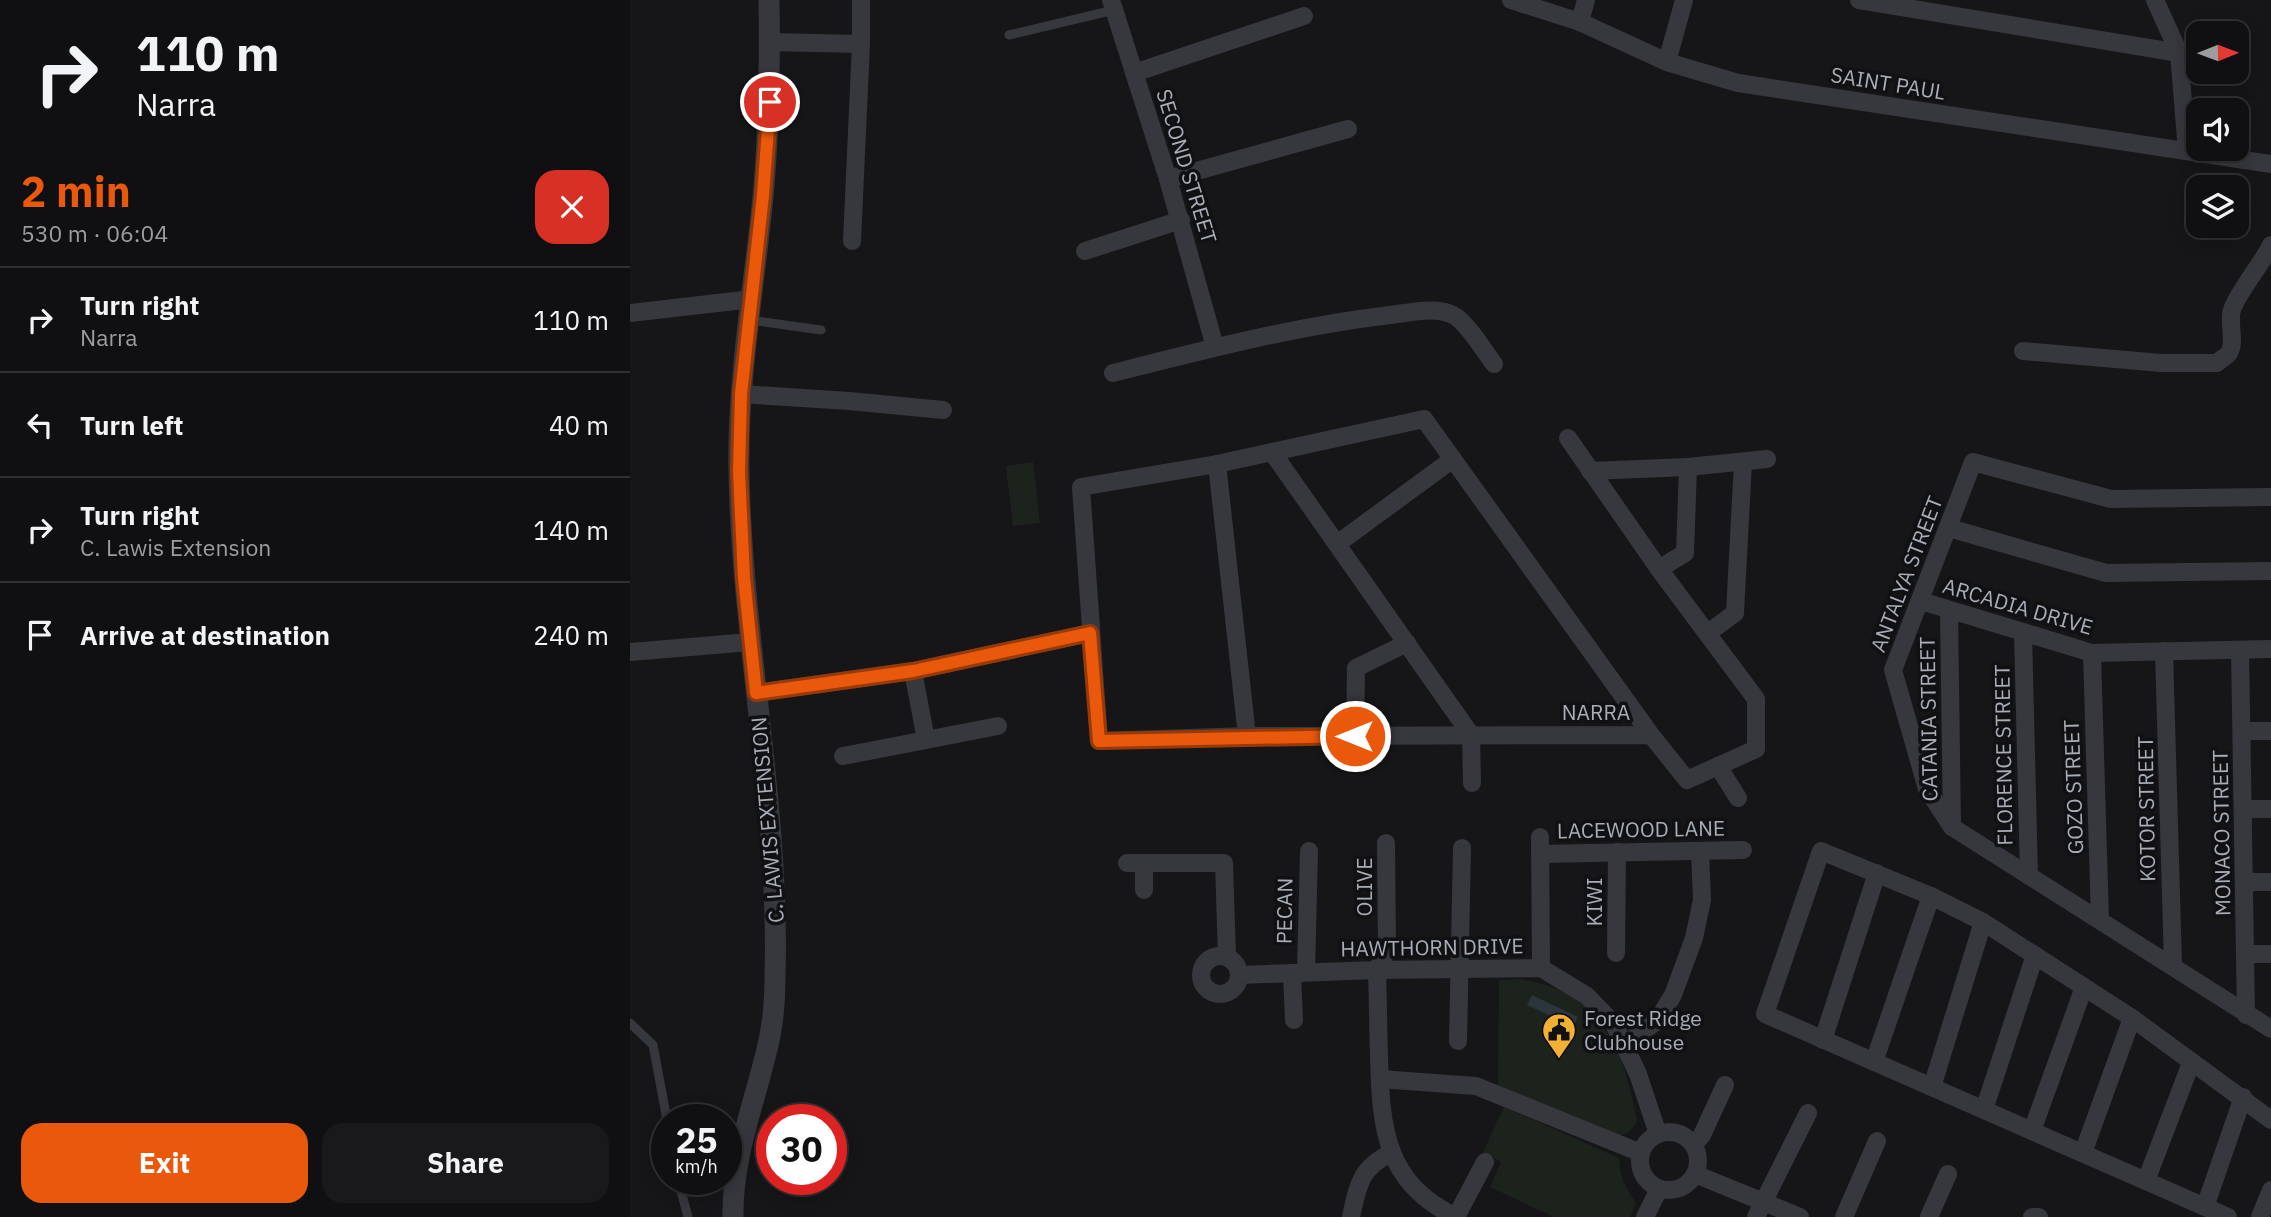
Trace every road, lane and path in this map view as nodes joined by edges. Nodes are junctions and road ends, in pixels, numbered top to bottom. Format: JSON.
{"nodes":[{"id":1,"x":861,"y":0,"type":"edge"},
{"id":2,"x":1511,"y":0,"type":"edge"},
{"id":3,"x":1586,"y":0,"type":"edge"},
{"id":4,"x":1684,"y":0,"type":"edge"},
{"id":5,"x":1859,"y":0,"type":"edge"},
{"id":6,"x":2155,"y":0,"type":"edge"},
{"id":7,"x":772,"y":2,"type":"edge"},
{"id":8,"x":1113,"y":5,"type":"edge"},
{"id":9,"x":1304,"y":16,"type":"dead end"},
{"id":10,"x":1580,"y":22,"type":"junction"},
{"id":11,"x":1009,"y":35,"type":"dead end"},
{"id":12,"x":769,"y":42,"type":"junction"},
{"id":13,"x":861,"y":44,"type":"junction"},
{"id":14,"x":2179,"y":54,"type":"junction"},
{"id":15,"x":1667,"y":62,"type":"junction"},
{"id":16,"x":1134,"y":72,"type":"junction"},
{"id":17,"x":1348,"y":129,"type":"dead end"},
{"id":18,"x":2186,"y":139,"type":"edge"},
{"id":19,"x":2186,"y":151,"type":"edge"},
{"id":20,"x":2249,"y":161,"type":"edge"},
{"id":21,"x":2271,"y":164,"type":"edge"},
{"id":22,"x":1168,"y":179,"type":"junction"},
{"id":23,"x":1181,"y":220,"type":"junction"},
{"id":24,"x":852,"y":240,"type":"dead end"},
{"id":25,"x":2271,"y":244,"type":"edge"},
{"id":26,"x":1085,"y":251,"type":"dead end"},
{"id":27,"x":750,"y":309,"type":"junction"},
{"id":28,"x":630,"y":313,"type":"edge"},
{"id":29,"x":821,"y":330,"type":"dead end"},
{"id":30,"x":1216,"y":347,"type":"junction"},
{"id":31,"x":2023,"y":351,"type":"dead end"},
{"id":32,"x":1494,"y":364,"type":"dead end"},
{"id":33,"x":1113,"y":373,"type":"dead end"},
{"id":34,"x":741,"y":394,"type":"junction"},
{"id":35,"x":943,"y":410,"type":"dead end"},
{"id":36,"x":1568,"y":438,"type":"dead end"},
{"id":37,"x":1272,"y":452,"type":"junction"},
{"id":38,"x":1767,"y":458,"type":"dead end"},
{"id":39,"x":1453,"y":459,"type":"junction"},
{"id":40,"x":1743,"y":462,"type":"junction"},
{"id":41,"x":1217,"y":464,"type":"junction"},
{"id":42,"x":1688,"y":467,"type":"junction"},
{"id":43,"x":1590,"y":471,"type":"junction"},
{"id":44,"x":2271,"y":497,"type":"edge"},
{"id":45,"x":1949,"y":528,"type":"junction"},
{"id":46,"x":1336,"y":544,"type":"junction"},
{"id":47,"x":1659,"y":569,"type":"junction"},
{"id":48,"x":2271,"y":570,"type":"edge"},
{"id":49,"x":1921,"y":601,"type":"junction"},
{"id":50,"x":1949,"y":610,"type":"junction"},
{"id":51,"x":2023,"y":632,"type":"junction"},
{"id":52,"x":1090,"y":633,"type":"junction"},
{"id":53,"x":1708,"y":633,"type":"junction"},
{"id":54,"x":750,"y":642,"type":"junction"},
{"id":55,"x":1407,"y":643,"type":"junction"},
{"id":56,"x":2271,"y":649,"type":"edge"},
{"id":57,"x":2241,"y":650,"type":"junction"},
{"id":58,"x":630,"y":652,"type":"edge"},
{"id":59,"x":2164,"y":652,"type":"junction"},
{"id":60,"x":2092,"y":653,"type":"junction"},
{"id":61,"x":913,"y":671,"type":"junction"},
{"id":62,"x":756,"y":693,"type":"junction"},
{"id":63,"x":998,"y":726,"type":"dead end"},
{"id":64,"x":2242,"y":731,"type":"junction"},
{"id":65,"x":2271,"y":731,"type":"edge"},
{"id":66,"x":1651,"y":734,"type":"junction"},
{"id":67,"x":1471,"y":735,"type":"junction"},
{"id":68,"x":1247,"y":736,"type":"junction"},
{"id":69,"x":1355,"y":736,"type":"junction"},
{"id":70,"x":926,"y":740,"type":"junction"},
{"id":71,"x":843,"y":756,"type":"dead end"},
{"id":72,"x":1718,"y":766,"type":"junction"},
{"id":73,"x":1472,"y":783,"type":"dead end"},
{"id":74,"x":1738,"y":798,"type":"dead end"},
{"id":75,"x":2244,"y":809,"type":"junction"},
{"id":76,"x":2271,"y":809,"type":"edge"},
{"id":77,"x":1952,"y":827,"type":"junction"},
{"id":78,"x":1387,"y":843,"type":"dead end"},
{"id":79,"x":1462,"y":848,"type":"dead end"},
{"id":80,"x":1743,"y":850,"type":"dead end"},
{"id":81,"x":1309,"y":851,"type":"dead end"},
{"id":82,"x":1700,"y":851,"type":"junction"},
{"id":83,"x":1617,"y":852,"type":"junction"},
{"id":84,"x":1877,"y":873,"type":"junction"},
{"id":85,"x":2029,"y":876,"type":"junction"},
{"id":86,"x":2245,"y":882,"type":"junction"},
{"id":87,"x":2271,"y":882,"type":"edge"},
{"id":88,"x":1143,"y":890,"type":"dead end"},
{"id":89,"x":1931,"y":896,"type":"junction"},
{"id":90,"x":2099,"y":920,"type":"junction"},
{"id":91,"x":1983,"y":922,"type":"junction"},
{"id":92,"x":1616,"y":953,"type":"dead end"},
{"id":93,"x":2246,"y":954,"type":"junction"},
{"id":94,"x":2271,"y":954,"type":"edge"},
{"id":95,"x":2035,"y":955,"type":"junction"},
{"id":96,"x":1227,"y":957,"type":"junction"},
{"id":97,"x":2173,"y":965,"type":"junction"},
{"id":98,"x":1541,"y":968,"type":"junction"},
{"id":99,"x":1377,"y":970,"type":"junction"},
{"id":100,"x":1460,"y":970,"type":"junction"},
{"id":101,"x":1299,"y":973,"type":"junction"},
{"id":102,"x":1239,"y":975,"type":"junction"},
{"id":103,"x":2084,"y":987,"type":"junction"},
{"id":104,"x":2246,"y":1015,"type":"junction"},
{"id":105,"x":2132,"y":1018,"type":"junction"},
{"id":106,"x":1294,"y":1020,"type":"dead end"},
{"id":107,"x":630,"y":1023,"type":"edge"},
{"id":108,"x":2271,"y":1029,"type":"edge"},
{"id":109,"x":1823,"y":1040,"type":"junction"},
{"id":110,"x":1458,"y":1041,"type":"dead end"},
{"id":111,"x":1625,"y":1044,"type":"junction"},
{"id":112,"x":1874,"y":1062,"type":"junction"},
{"id":113,"x":2191,"y":1063,"type":"junction"},
{"id":114,"x":1380,"y":1079,"type":"junction"},
{"id":115,"x":1725,"y":1085,"type":"dead end"},
{"id":116,"x":1932,"y":1087,"type":"junction"},
{"id":117,"x":2243,"y":1097,"type":"junction"},
{"id":118,"x":664,"y":1104,"type":"edge"},
{"id":119,"x":1984,"y":1110,"type":"junction"},
{"id":120,"x":1808,"y":1113,"type":"dead end"},
{"id":121,"x":2271,"y":1120,"type":"edge"},
{"id":122,"x":2032,"y":1131,"type":"junction"},
{"id":123,"x":1658,"y":1134,"type":"junction"},
{"id":124,"x":1877,"y":1140,"type":"dead end"},
{"id":125,"x":1693,"y":1145,"type":"junction"},
{"id":126,"x":1391,"y":1153,"type":"junction"},
{"id":127,"x":1641,"y":1153,"type":"junction"},
{"id":128,"x":2083,"y":1153,"type":"junction"},
{"id":129,"x":1485,"y":1162,"type":"dead end"},
{"id":130,"x":1695,"y":1174,"type":"junction"},
{"id":131,"x":1948,"y":1174,"type":"dead end"},
{"id":132,"x":2146,"y":1181,"type":"junction"},
{"id":133,"x":1659,"y":1189,"type":"junction"},
{"id":134,"x":2271,"y":1190,"type":"edge"},
{"id":135,"x":682,"y":1195,"type":"edge"},
{"id":136,"x":2205,"y":1206,"type":"junction"},
{"id":137,"x":1759,"y":1209,"type":"edge"},
{"id":138,"x":688,"y":1217,"type":"edge"},
{"id":139,"x":733,"y":1217,"type":"edge"},
{"id":140,"x":1351,"y":1217,"type":"edge"},
{"id":141,"x":1456,"y":1217,"type":"edge"},
{"id":142,"x":1645,"y":1217,"type":"edge"},
{"id":143,"x":1800,"y":1217,"type":"edge"},
{"id":144,"x":1844,"y":1217,"type":"edge"},
{"id":145,"x":1929,"y":1217,"type":"edge"},
{"id":146,"x":2032,"y":1217,"type":"edge"},
{"id":147,"x":2039,"y":1217,"type":"edge"},
{"id":148,"x":2228,"y":1217,"type":"edge"},
{"id":149,"x":2260,"y":1217,"type":"edge"}],
"edges":[{"from":1,"to":13,"type":"street"},
{"from":2,"to":10,"type":"street","name":"SAINT PAUL"},
{"from":3,"to":10,"type":"street"},
{"from":4,"to":15,"type":"street"},
{"from":5,"to":14,"type":"street"},
{"from":6,"to":14,"type":"street"},
{"from":7,"to":12,"type":"street","name":"C. LAWIS EXTENSION"},
{"from":8,"to":11,"type":"lane"},
{"from":8,"to":16,"type":"street","name":"SECOND STREET"},
{"from":9,"to":16,"type":"street"},
{"from":10,"to":15,"type":"street","name":"SAINT PAUL"},
{"from":12,"to":13,"type":"street"},
{"from":12,"to":27,"type":"street","name":"C. LAWIS EXTENSION"},
{"from":13,"to":24,"type":"street"},
{"from":14,"to":18,"type":"street"},
{"from":15,"to":19,"type":"street","name":"SAINT PAUL"},
{"from":16,"to":22,"type":"street","name":"SECOND STREET"},
{"from":17,"to":22,"type":"street"},
{"from":20,"to":21,"type":"street","name":"SAINT PAUL"},
{"from":22,"to":23,"type":"street","name":"SECOND STREET"},
{"from":23,"to":26,"type":"street"},
{"from":23,"to":30,"type":"street","name":"SECOND STREET"},
{"from":25,"to":31,"type":"street"},
{"from":27,"to":28,"type":"street"},
{"from":27,"to":29,"type":"lane"},
{"from":27,"to":34,"type":"street","name":"C. LAWIS EXTENSION"},
{"from":30,"to":32,"type":"street"},
{"from":30,"to":33,"type":"street"},
{"from":34,"to":35,"type":"street"},
{"from":34,"to":54,"type":"street","name":"C. LAWIS EXTENSION"},
{"from":36,"to":43,"type":"street"},
{"from":37,"to":39,"type":"street","name":"NARRA"},
{"from":37,"to":41,"type":"street","name":"NARRA"},
{"from":37,"to":46,"type":"street"},
{"from":38,"to":40,"type":"street"},
{"from":39,"to":46,"type":"street"},
{"from":39,"to":66,"type":"street","name":"NARRA"},
{"from":40,"to":42,"type":"street"},
{"from":40,"to":53,"type":"street"},
{"from":41,"to":52,"type":"street","name":"NARRA"},
{"from":41,"to":68,"type":"street"},
{"from":42,"to":43,"type":"street"},
{"from":42,"to":47,"type":"street"},
{"from":43,"to":47,"type":"street"},
{"from":44,"to":45,"type":"street","name":"ANTALYA STREET"},
{"from":45,"to":48,"type":"street"},
{"from":45,"to":49,"type":"street","name":"ANTALYA STREET"},
{"from":46,"to":55,"type":"street"},
{"from":47,"to":53,"type":"street"},
{"from":49,"to":50,"type":"street","name":"ARCADIA DRIVE"},
{"from":49,"to":77,"type":"street","name":"ANTALYA STREET"},
{"from":50,"to":51,"type":"street","name":"ARCADIA DRIVE"},
{"from":50,"to":77,"type":"street","name":"CATANIA STREET"},
{"from":51,"to":60,"type":"street","name":"ARCADIA DRIVE"},
{"from":51,"to":85,"type":"street","name":"FLORENCE STREET"},
{"from":52,"to":61,"type":"street"},
{"from":52,"to":68,"type":"street","name":"NARRA"},
{"from":53,"to":72,"type":"street"},
{"from":54,"to":58,"type":"street"},
{"from":54,"to":62,"type":"street","name":"C. LAWIS EXTENSION"},
{"from":55,"to":67,"type":"street"},
{"from":55,"to":69,"type":"street"},
{"from":56,"to":57,"type":"street","name":"ARCADIA DRIVE"},
{"from":57,"to":59,"type":"street","name":"ARCADIA DRIVE"},
{"from":57,"to":64,"type":"street","name":"MONACO STREET"},
{"from":59,"to":60,"type":"street","name":"ARCADIA DRIVE"},
{"from":59,"to":97,"type":"street","name":"KOTOR STREET"},
{"from":60,"to":90,"type":"street","name":"GOZO STREET"},
{"from":61,"to":62,"type":"street"},
{"from":61,"to":70,"type":"street"},
{"from":62,"to":139,"type":"street","name":"C. LAWIS EXTENSION"},
{"from":63,"to":70,"type":"street"},
{"from":64,"to":65,"type":"street"},
{"from":64,"to":75,"type":"street","name":"MONACO STREET"},
{"from":66,"to":67,"type":"street","name":"NARRA"},
{"from":66,"to":72,"type":"street"},
{"from":67,"to":69,"type":"street","name":"NARRA"},
{"from":67,"to":73,"type":"street"},
{"from":68,"to":69,"type":"street","name":"NARRA"},
{"from":70,"to":71,"type":"street"},
{"from":72,"to":74,"type":"street"},
{"from":75,"to":76,"type":"street"},
{"from":75,"to":86,"type":"street","name":"MONACO STREET"},
{"from":77,"to":85,"type":"street","name":"ANTALYA STREET"},
{"from":78,"to":99,"type":"street","name":"OLIVE"},
{"from":79,"to":100,"type":"street"},
{"from":80,"to":82,"type":"street","name":"LACEWOOD LANE"},
{"from":81,"to":101,"type":"street","name":"PECAN"},
{"from":82,"to":83,"type":"street","name":"LACEWOOD LANE"},
{"from":82,"to":111,"type":"street"},
{"from":83,"to":92,"type":"street","name":"KIWI"},
{"from":83,"to":98,"type":"street","name":"LACEWOOD LANE"},
{"from":84,"to":89,"type":"street"},
{"from":84,"to":109,"type":"street"},
{"from":84,"to":109,"type":"street"},
{"from":85,"to":90,"type":"street","name":"ANTALYA STREET"},
{"from":86,"to":87,"type":"street"},
{"from":86,"to":93,"type":"street","name":"MONACO STREET"},
{"from":88,"to":96,"type":"street"},
{"from":89,"to":91,"type":"street"},
{"from":89,"to":112,"type":"street"},
{"from":90,"to":97,"type":"street","name":"ANTALYA STREET"},
{"from":91,"to":95,"type":"street"},
{"from":91,"to":116,"type":"street"},
{"from":93,"to":94,"type":"street"},
{"from":93,"to":104,"type":"street","name":"MONACO STREET"},
{"from":95,"to":103,"type":"street"},
{"from":95,"to":119,"type":"street"},
{"from":96,"to":102,"type":"street"},
{"from":96,"to":102,"type":"street"},
{"from":97,"to":104,"type":"street","name":"ANTALYA STREET"},
{"from":98,"to":100,"type":"street","name":"HAWTHORN DRIVE"},
{"from":98,"to":111,"type":"street","name":"HAWTHORN DRIVE"},
{"from":99,"to":100,"type":"street","name":"HAWTHORN DRIVE"},
{"from":99,"to":101,"type":"street","name":"HAWTHORN DRIVE"},
{"from":99,"to":114,"type":"street","name":"OLIVE"},
{"from":100,"to":110,"type":"street"},
{"from":101,"to":102,"type":"street","name":"HAWTHORN DRIVE"},
{"from":101,"to":106,"type":"street","name":"PECAN"},
{"from":103,"to":105,"type":"street"},
{"from":103,"to":122,"type":"street"},
{"from":104,"to":108,"type":"street","name":"ANTALYA STREET"},
{"from":105,"to":113,"type":"street"},
{"from":105,"to":128,"type":"street"},
{"from":107,"to":118,"type":"lane"},
{"from":109,"to":112,"type":"street"},
{"from":111,"to":123,"type":"street","name":"HAWTHORN DRIVE"},
{"from":112,"to":116,"type":"street"},
{"from":113,"to":117,"type":"street"},
{"from":113,"to":132,"type":"street"},
{"from":114,"to":126,"type":"street","name":"OLIVE"},
{"from":114,"to":127,"type":"street"},
{"from":115,"to":125,"type":"street"},
{"from":116,"to":119,"type":"street"},
{"from":117,"to":121,"type":"street"},
{"from":117,"to":136,"type":"street"},
{"from":119,"to":122,"type":"street"},
{"from":120,"to":137,"type":"street"},
{"from":122,"to":128,"type":"street"},
{"from":123,"to":125,"type":"street"},
{"from":123,"to":127,"type":"street"},
{"from":124,"to":144,"type":"street"},
{"from":125,"to":130,"type":"street"},
{"from":126,"to":140,"type":"street"},
{"from":126,"to":141,"type":"street","name":"OLIVE"},
{"from":127,"to":133,"type":"street"},
{"from":128,"to":132,"type":"street"},
{"from":129,"to":141,"type":"street"},
{"from":130,"to":133,"type":"street"},
{"from":130,"to":137,"type":"street"},
{"from":131,"to":145,"type":"street"},
{"from":132,"to":136,"type":"street"},
{"from":133,"to":142,"type":"street"},
{"from":134,"to":149,"type":"street"},
{"from":135,"to":138,"type":"lane"},
{"from":136,"to":148,"type":"street"},
{"from":137,"to":143,"type":"street"},
{"from":146,"to":147,"type":"street"}]}
